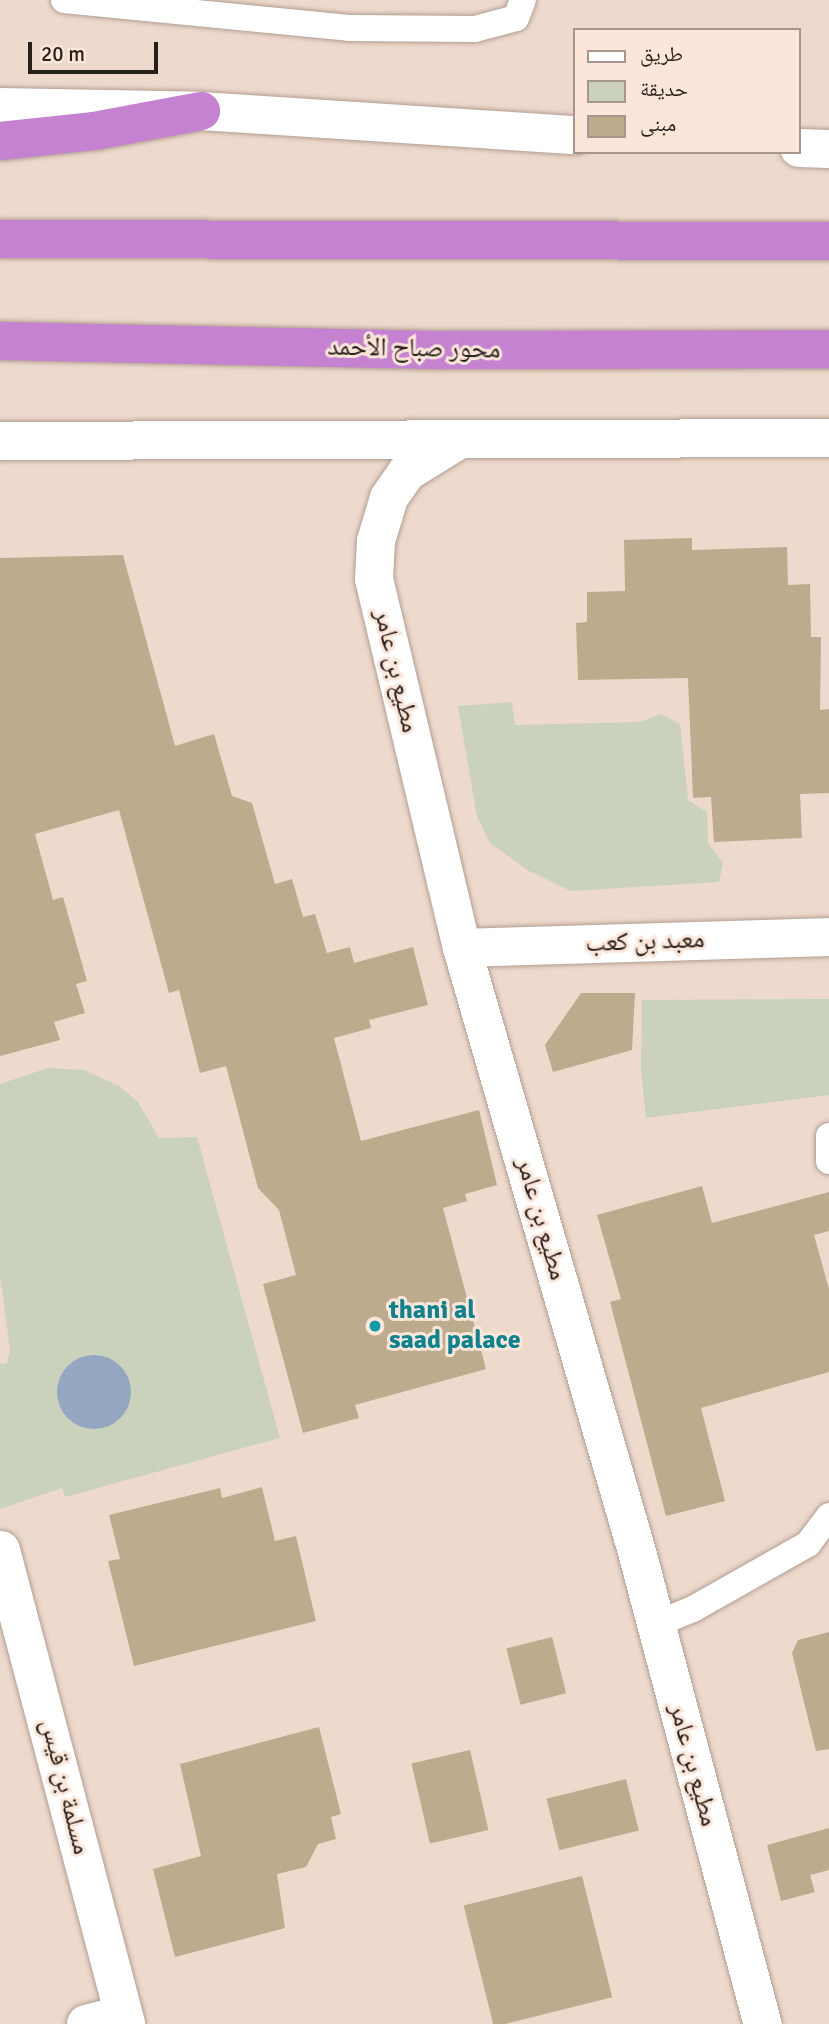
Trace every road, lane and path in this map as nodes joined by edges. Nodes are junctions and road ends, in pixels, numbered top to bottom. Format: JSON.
{"nodes":[{"id":1,"x":523,"y":0,"type":"edge"},
{"id":2,"x":79,"y":1,"type":"edge"},
{"id":3,"x":0,"y":107,"type":"edge"},
{"id":4,"x":201,"y":111,"type":"junction"},
{"id":5,"x":574,"y":135,"type":"edge"},
{"id":6,"x":0,"y":141,"type":"edge"},
{"id":7,"x":801,"y":148,"type":"edge"},
{"id":8,"x":829,"y":149,"type":"edge"},
{"id":9,"x":0,"y":239,"type":"edge"},
{"id":10,"x":829,"y":241,"type":"edge"},
{"id":11,"x":0,"y":341,"type":"edge"},
{"id":12,"x":829,"y":349,"type":"edge"},
{"id":13,"x":829,"y":438,"type":"edge"},
{"id":14,"x":0,"y":441,"type":"edge"},
{"id":15,"x":457,"y":441,"type":"junction"},
{"id":16,"x":829,"y":937,"type":"edge"},
{"id":17,"x":462,"y":948,"type":"junction"},
{"id":18,"x":829,"y":1136,"type":"edge"},
{"id":19,"x":829,"y":1161,"type":"edge"},
{"id":20,"x":829,"y":1516,"type":"edge"},
{"id":21,"x":1,"y":1550,"type":"edge"},
{"id":22,"x":10,"y":1622,"type":"edge"},
{"id":23,"x":654,"y":1625,"type":"junction"},
{"id":24,"x":125,"y":2020,"type":"edge"},
{"id":25,"x":86,"y":2024,"type":"edge"},
{"id":26,"x":763,"y":2024,"type":"edge"}],
"edges":[{"from":1,"to":2,"type":"lane"},
{"from":3,"to":4,"type":"street"},
{"from":4,"to":5,"type":"street"},
{"from":4,"to":6,"type":"highway"},
{"from":7,"to":8,"type":"street"},
{"from":9,"to":10,"type":"highway"},
{"from":11,"to":12,"type":"highway","name":"محور صباح الأحمد"},
{"from":13,"to":15,"type":"street"},
{"from":14,"to":15,"type":"street"},
{"from":15,"to":17,"type":"street","name":"مطيع بن عامر"},
{"from":16,"to":17,"type":"street","name":"معبد بن كعب"},
{"from":17,"to":23,"type":"street","name":"مطيع بن عامر"},
{"from":18,"to":19,"type":"lane"},
{"from":20,"to":23,"type":"lane"},
{"from":21,"to":22,"type":"street","name":"مسلمة بن قيس"},
{"from":22,"to":24,"type":"street","name":"مسلمة بن قيس"},
{"from":23,"to":26,"type":"street","name":"مطيع بن عامر"},
{"from":24,"to":25,"type":"street"}]}
